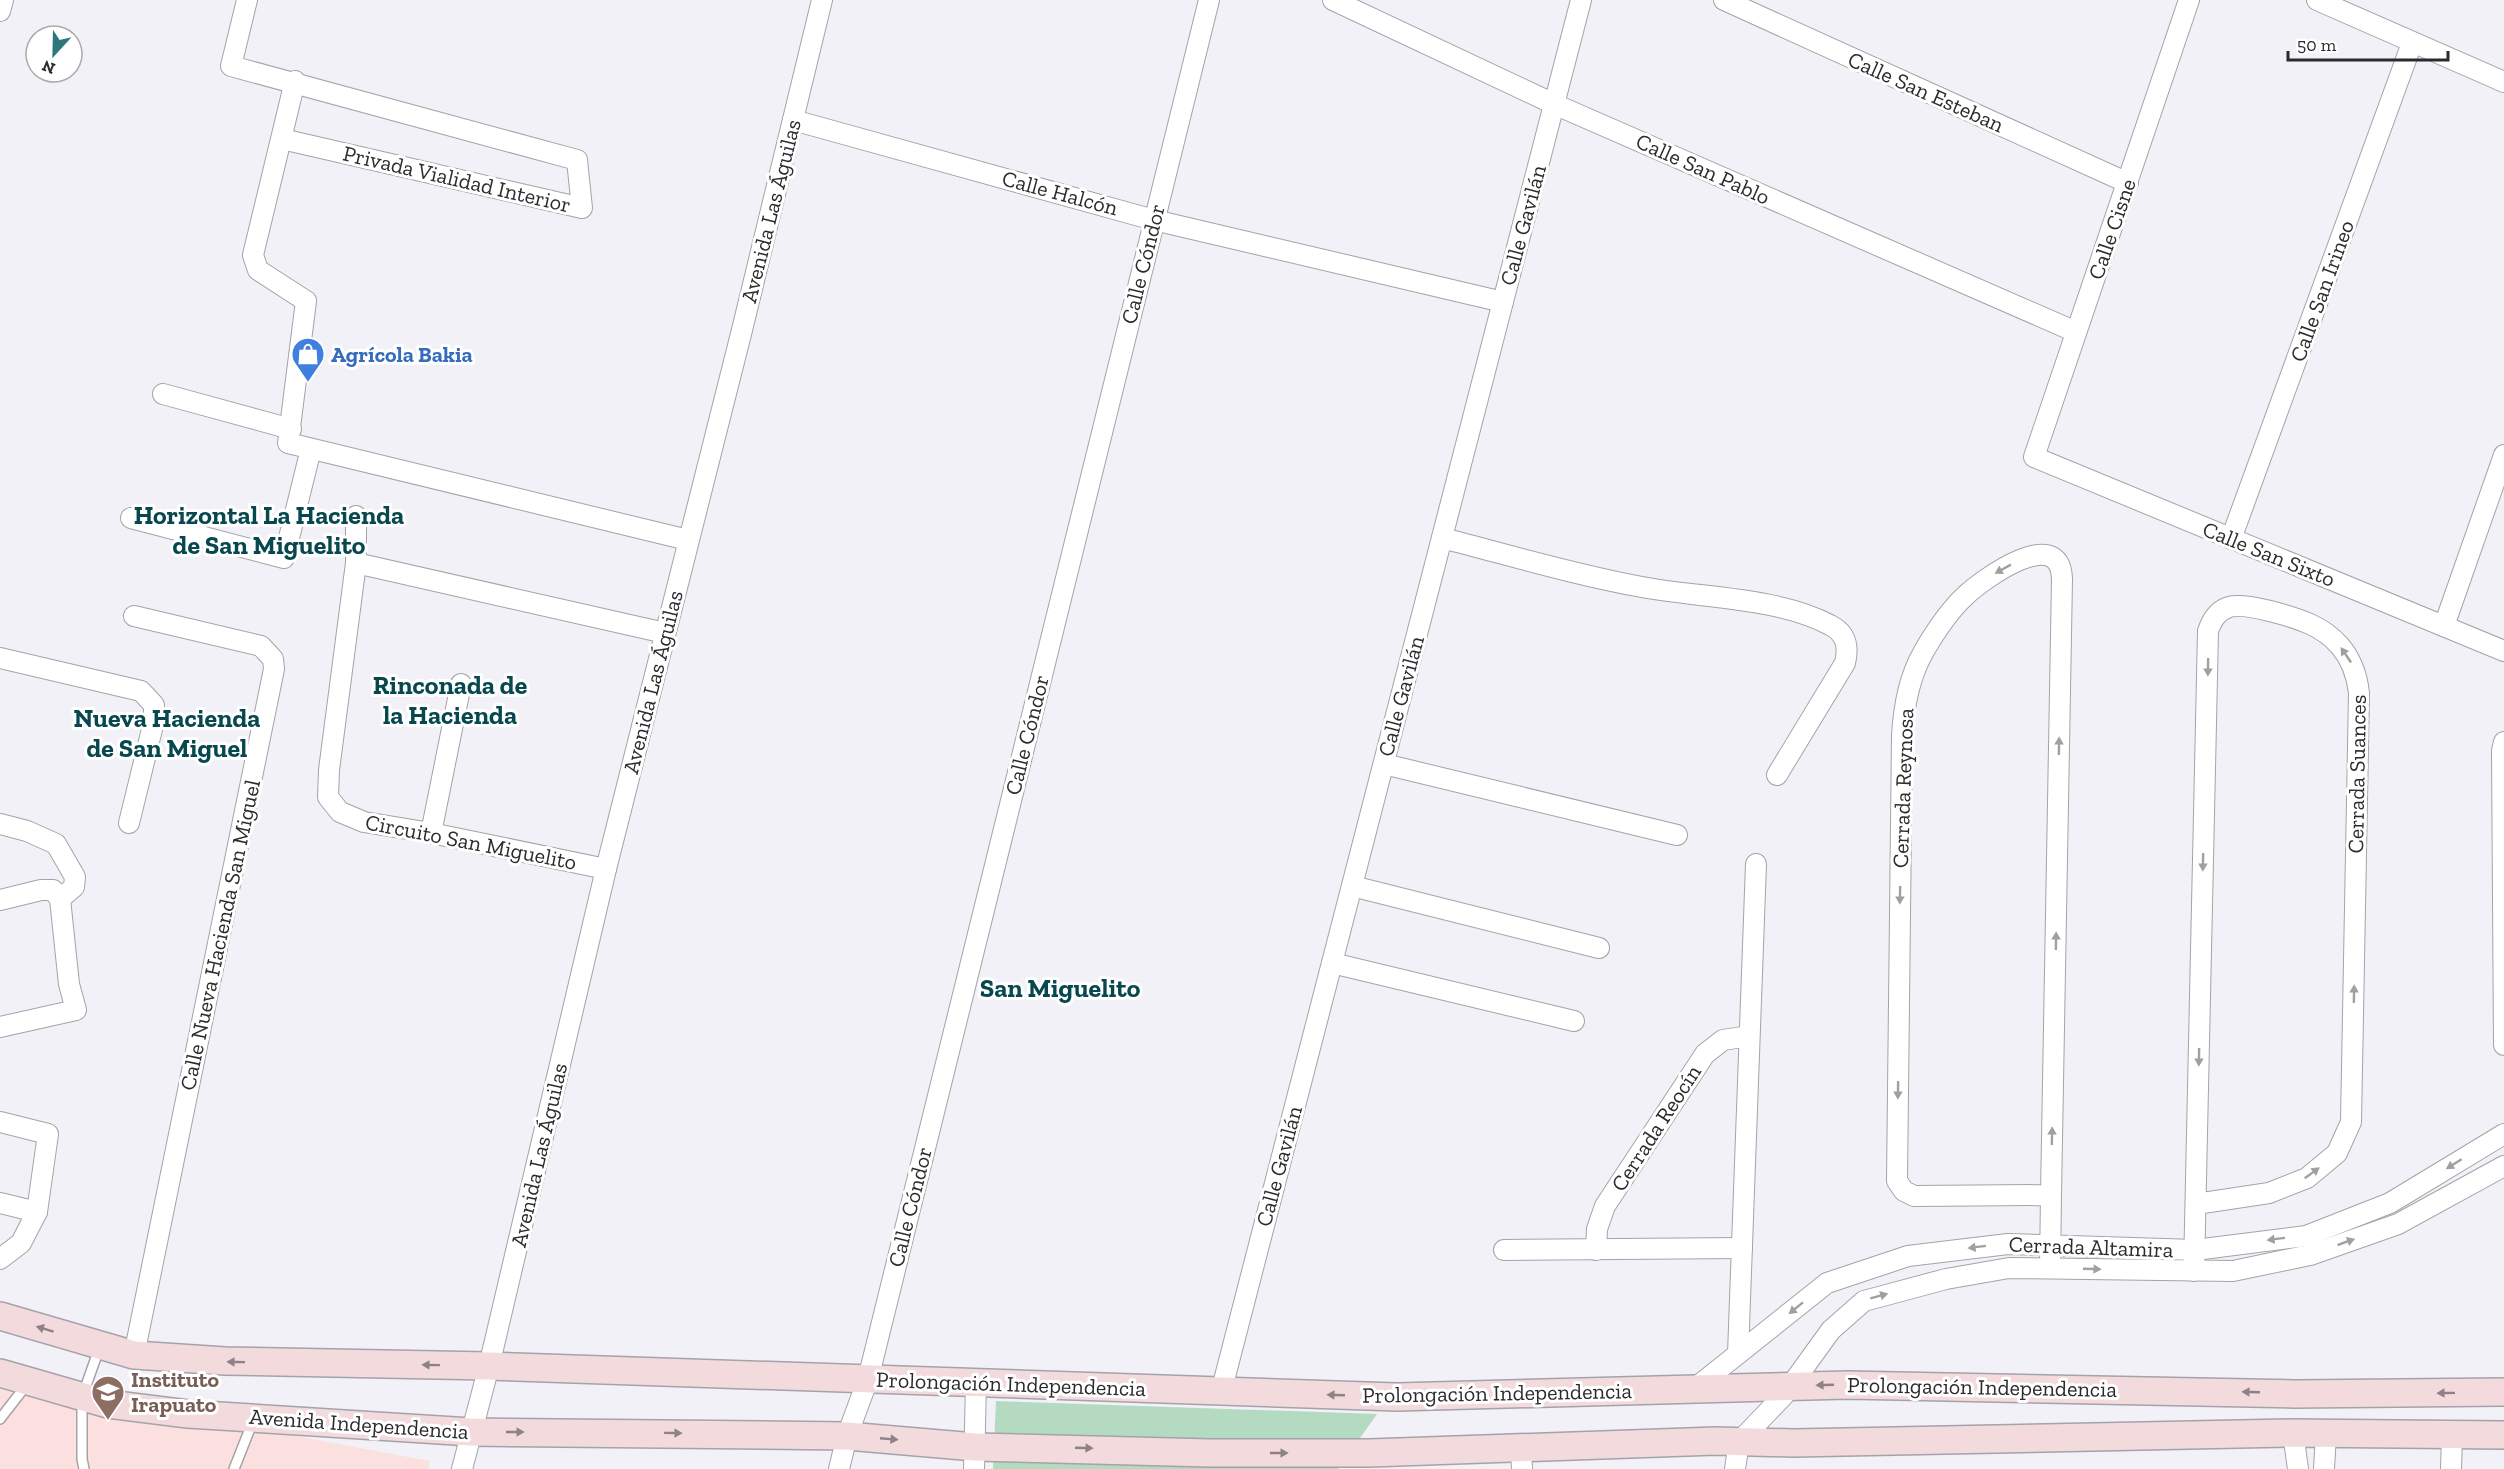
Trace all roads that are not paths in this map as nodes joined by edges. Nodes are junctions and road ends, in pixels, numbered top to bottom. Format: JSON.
{"nodes":[{"id":1,"x":3,"y":0,"type":"edge"},
{"id":2,"x":248,"y":0,"type":"edge"},
{"id":3,"x":822,"y":0,"type":"edge"},
{"id":4,"x":1209,"y":0,"type":"edge"},
{"id":5,"x":1333,"y":0,"type":"edge"},
{"id":6,"x":1581,"y":0,"type":"edge"},
{"id":7,"x":1724,"y":0,"type":"edge"},
{"id":8,"x":2189,"y":0,"type":"edge"},
{"id":9,"x":2317,"y":0,"type":"edge"},
{"id":10,"x":0,"y":11,"type":"edge"},
{"id":11,"x":2412,"y":43,"type":"junction"},
{"id":12,"x":295,"y":81,"type":"junction"},
{"id":13,"x":2504,"y":82,"type":"edge"},
{"id":14,"x":1554,"y":104,"type":"junction"},
{"id":15,"x":793,"y":120,"type":"junction"},
{"id":16,"x":282,"y":139,"type":"junction"},
{"id":17,"x":2128,"y":183,"type":"junction"},
{"id":18,"x":1154,"y":220,"type":"junction"},
{"id":19,"x":1503,"y":302,"type":"junction"},
{"id":20,"x":2076,"y":332,"type":"junction"},
{"id":21,"x":163,"y":394,"type":"dead end"},
{"id":22,"x":291,"y":429,"type":"junction"},
{"id":23,"x":311,"y":449,"type":"junction"},
{"id":24,"x":2504,"y":455,"type":"edge"},
{"id":25,"x":2034,"y":457,"type":"joint"},
{"id":26,"x":356,"y":516,"type":"dead end"},
{"id":27,"x":131,"y":518,"type":"dead end"},
{"id":28,"x":1442,"y":538,"type":"junction"},
{"id":29,"x":2231,"y":538,"type":"junction"},
{"id":30,"x":688,"y":540,"type":"junction"},
{"id":31,"x":356,"y":563,"type":"junction"},
{"id":32,"x":134,"y":616,"type":"dead end"},
{"id":33,"x":2444,"y":626,"type":"junction"},
{"id":34,"x":665,"y":633,"type":"junction"},
{"id":35,"x":2504,"y":651,"type":"edge"},
{"id":36,"x":0,"y":658,"type":"edge"},
{"id":37,"x":461,"y":684,"type":"dead end"},
{"id":38,"x":2504,"y":742,"type":"edge"},
{"id":39,"x":1384,"y":764,"type":"junction"},
{"id":40,"x":1778,"y":775,"type":"dead end"},
{"id":41,"x":129,"y":823,"type":"dead end"},
{"id":42,"x":0,"y":824,"type":"edge"},
{"id":43,"x":431,"y":833,"type":"junction"},
{"id":44,"x":1677,"y":834,"type":"dead end"},
{"id":45,"x":1756,"y":864,"type":"dead end"},
{"id":46,"x":606,"y":869,"type":"junction"},
{"id":47,"x":1352,"y":886,"type":"junction"},
{"id":48,"x":60,"y":899,"type":"junction"},
{"id":49,"x":0,"y":900,"type":"edge"},
{"id":50,"x":1599,"y":948,"type":"dead end"},
{"id":51,"x":1332,"y":963,"type":"junction"},
{"id":52,"x":1574,"y":1020,"type":"dead end"},
{"id":53,"x":0,"y":1027,"type":"edge"},
{"id":54,"x":1749,"y":1036,"type":"junction"},
{"id":55,"x":2504,"y":1045,"type":"edge"},
{"id":56,"x":0,"y":1122,"type":"edge"},
{"id":57,"x":2504,"y":1134,"type":"edge"},
{"id":58,"x":2504,"y":1166,"type":"edge"},
{"id":59,"x":2051,"y":1195,"type":"junction"},
{"id":60,"x":0,"y":1203,"type":"edge"},
{"id":61,"x":2196,"y":1204,"type":"junction"},
{"id":62,"x":37,"y":1212,"type":"junction"},
{"id":63,"x":2050,"y":1246,"type":"junction"},
{"id":64,"x":1742,"y":1248,"type":"junction"},
{"id":65,"x":1504,"y":1250,"type":"dead end"},
{"id":66,"x":1596,"y":1250,"type":"junction"},
{"id":67,"x":2195,"y":1250,"type":"junction"},
{"id":68,"x":0,"y":1259,"type":"edge"},
{"id":69,"x":2050,"y":1268,"type":"junction"},
{"id":70,"x":2194,"y":1271,"type":"junction"},
{"id":71,"x":0,"y":1316,"type":"edge"},
{"id":72,"x":100,"y":1346,"type":"junction"},
{"id":73,"x":1738,"y":1354,"type":"junction"},
{"id":74,"x":134,"y":1355,"type":"junction"},
{"id":75,"x":489,"y":1366,"type":"junction"},
{"id":76,"x":0,"y":1373,"type":"edge"},
{"id":77,"x":867,"y":1379,"type":"junction"},
{"id":78,"x":29,"y":1382,"type":"junction"},
{"id":79,"x":976,"y":1383,"type":"junction"},
{"id":80,"x":1791,"y":1386,"type":"junction"},
{"id":81,"x":1694,"y":1389,"type":"junction"},
{"id":82,"x":1221,"y":1392,"type":"junction"},
{"id":83,"x":2504,"y":1392,"type":"edge"},
{"id":84,"x":82,"y":1397,"type":"junction"},
{"id":85,"x":254,"y":1417,"type":"junction"},
{"id":86,"x":0,"y":1419,"type":"edge"},
{"id":87,"x":471,"y":1432,"type":"junction"},
{"id":88,"x":615,"y":1433,"type":"joint"},
{"id":89,"x":2293,"y":1433,"type":"junction"},
{"id":90,"x":2326,"y":1434,"type":"junction"},
{"id":91,"x":2452,"y":1435,"type":"junction"},
{"id":92,"x":2504,"y":1435,"type":"edge"},
{"id":93,"x":847,"y":1436,"type":"junction"},
{"id":94,"x":1739,"y":1442,"type":"junction"},
{"id":95,"x":975,"y":1458,"type":"edge"},
{"id":96,"x":1522,"y":1459,"type":"edge"},
{"id":97,"x":84,"y":1469,"type":"edge"},
{"id":98,"x":234,"y":1469,"type":"edge"},
{"id":99,"x":462,"y":1469,"type":"edge"},
{"id":100,"x":839,"y":1469,"type":"edge"},
{"id":101,"x":1735,"y":1469,"type":"edge"},
{"id":102,"x":2298,"y":1469,"type":"edge"},
{"id":103,"x":2324,"y":1469,"type":"edge"},
{"id":104,"x":2451,"y":1469,"type":"edge"}],
"edges":[{"from":1,"to":10,"type":"street"},
{"from":2,"to":12,"type":"street","name":"Privada Vialidad Interior"},
{"from":3,"to":15,"type":"street","name":"Avenida Las Águilas"},
{"from":4,"to":18,"type":"street","name":"Calle Cóndor"},
{"from":5,"to":14,"type":"street","name":"Calle San Pablo"},
{"from":6,"to":14,"type":"street","name":"Calle Gavilán"},
{"from":7,"to":17,"type":"street","name":"Calle San Esteban"},
{"from":8,"to":17,"type":"street","name":"Calle Cisne"},
{"from":9,"to":11,"type":"street"},
{"from":11,"to":13,"type":"street"},
{"from":11,"to":29,"type":"street","name":"Calle San Irineo"},
{"from":12,"to":16,"type":"street"},
{"from":12,"to":16,"type":"street","name":"Privada Vialidad Interior"},
{"from":14,"to":19,"type":"street","name":"Calle Gavilán"},
{"from":14,"to":20,"type":"street","name":"Calle San Pablo"},
{"from":15,"to":18,"type":"street","name":"Calle Halcón"},
{"from":15,"to":30,"type":"street","name":"Avenida Las Águilas"},
{"from":16,"to":22,"type":"street"},
{"from":17,"to":20,"type":"street","name":"Calle Cisne"},
{"from":18,"to":19,"type":"street","name":"Calle Halcón"},
{"from":18,"to":77,"type":"street","name":"Calle Cóndor"},
{"from":19,"to":28,"type":"street","name":"Calle Gavilán"},
{"from":20,"to":25,"type":"street","name":"Calle Cisne"},
{"from":21,"to":22,"type":"street"},
{"from":22,"to":23,"type":"street"},
{"from":23,"to":27,"type":"street"},
{"from":23,"to":30,"type":"street"},
{"from":24,"to":33,"type":"street"},
{"from":25,"to":29,"type":"street","name":"Calle San Sixto"},
{"from":26,"to":31,"type":"street","name":"Circuito San Miguelito"},
{"from":28,"to":39,"type":"street","name":"Calle Gavilán"},
{"from":28,"to":40,"type":"street"},
{"from":29,"to":33,"type":"street","name":"Calle San Sixto"},
{"from":30,"to":34,"type":"street","name":"Avenida Las Águilas"},
{"from":31,"to":34,"type":"street"},
{"from":31,"to":43,"type":"street","name":"Circuito San Miguelito"},
{"from":32,"to":74,"type":"street","name":"Calle Nueva Hacienda San Miguel"},
{"from":33,"to":35,"type":"street","name":"Calle San Sixto"},
{"from":34,"to":46,"type":"street","name":"Avenida Las Águilas"},
{"from":36,"to":41,"type":"street"},
{"from":37,"to":43,"type":"street"},
{"from":38,"to":55,"type":"street"},
{"from":39,"to":44,"type":"street"},
{"from":39,"to":47,"type":"street","name":"Calle Gavilán"},
{"from":42,"to":48,"type":"street"},
{"from":43,"to":46,"type":"street","name":"Circuito San Miguelito"},
{"from":45,"to":54,"type":"street"},
{"from":46,"to":75,"type":"street","name":"Avenida Las Águilas"},
{"from":47,"to":50,"type":"street"},
{"from":47,"to":51,"type":"street","name":"Calle Gavilán"},
{"from":48,"to":49,"type":"street"},
{"from":48,"to":53,"type":"street"},
{"from":51,"to":52,"type":"street"},
{"from":51,"to":82,"type":"street","name":"Calle Gavilán"},
{"from":54,"to":64,"type":"street"},
{"from":54,"to":66,"type":"street","name":"Cerrada Reocín"},
{"from":56,"to":62,"type":"street"},
{"from":57,"to":67,"type":"street","name":"Cerrada Altamira","one_way":true},
{"from":70,"to":58,"type":"street","name":"Cerrada Altamira","one_way":true},
{"from":59,"to":59,"type":"street","name":"Cerrada Reynosa","one_way":true},
{"from":59,"to":63,"type":"street","name":"Cerrada Reynosa"},
{"from":60,"to":62,"type":"street"},
{"from":61,"to":61,"type":"street","name":"Cerrada Suances","one_way":true},
{"from":61,"to":67,"type":"street","name":"Cerrada Suances"},
{"from":62,"to":68,"type":"street"},
{"from":63,"to":67,"type":"street","name":"Cerrada Altamira"},
{"from":63,"to":69,"type":"street","name":"Cerrada Reynosa"},
{"from":63,"to":73,"type":"street","name":"Cerrada Altamira","one_way":true},
{"from":64,"to":66,"type":"street"},
{"from":64,"to":73,"type":"street"},
{"from":65,"to":66,"type":"street"},
{"from":67,"to":70,"type":"street","name":"Cerrada Suances"},
{"from":69,"to":70,"type":"street","name":"Cerrada Altamira","one_way":true},
{"from":80,"to":69,"type":"street","name":"Cerrada Altamira","one_way":true},
{"from":72,"to":71,"type":"street","one_way":true},
{"from":72,"to":74,"type":"street"},
{"from":72,"to":84,"type":"lane"},
{"from":73,"to":81,"type":"street","name":"Cerrada Altamira"},
{"from":75,"to":74,"type":"street","one_way":true},
{"from":75,"to":77,"type":"street","name":"Prolongación Independencia"},
{"from":75,"to":87,"type":"street","name":"Avenida Las Águilas"},
{"from":76,"to":78,"type":"street","name":"Avenida Independencia"},
{"from":77,"to":79,"type":"street","name":"Prolongación Independencia"},
{"from":77,"to":93,"type":"street","name":"Calle Cóndor"},
{"from":78,"to":84,"type":"street","name":"Avenida Independencia"},
{"from":78,"to":86,"type":"lane"},
{"from":79,"to":82,"type":"street","name":"Prolongación Independencia"},
{"from":79,"to":95,"type":"street"},
{"from":80,"to":81,"type":"street","name":"Prolongación Independencia"},
{"from":83,"to":80,"type":"street","name":"Prolongación Independencia","one_way":true},
{"from":80,"to":94,"type":"street","name":"Cerrada Altamira"},
{"from":81,"to":82,"type":"street","name":"Prolongación Independencia","one_way":true},
{"from":84,"to":85,"type":"street","name":"Avenida Independencia"},
{"from":84,"to":97,"type":"lane"},
{"from":85,"to":87,"type":"street","name":"Avenida Independencia"},
{"from":85,"to":98,"type":"lane"},
{"from":87,"to":88,"type":"street","name":"Avenida Independencia","one_way":true},
{"from":87,"to":99,"type":"street","name":"Avenida Las Águilas"},
{"from":88,"to":93,"type":"street","name":"Prolongación Independencia","one_way":true},
{"from":89,"to":90,"type":"street","name":"Prolongación Independencia"},
{"from":89,"to":94,"type":"street","name":"Prolongación Independencia"},
{"from":89,"to":102,"type":"street"},
{"from":90,"to":91,"type":"street","name":"Prolongación Independencia"},
{"from":90,"to":103,"type":"street"},
{"from":91,"to":92,"type":"street","name":"Prolongación Independencia"},
{"from":91,"to":104,"type":"street"},
{"from":93,"to":95,"type":"street","name":"Prolongación Independencia","one_way":true},
{"from":93,"to":100,"type":"street","name":"Calle Cóndor"},
{"from":94,"to":96,"type":"street","name":"Prolongación Independencia"},
{"from":94,"to":101,"type":"street"},
{"from":95,"to":96,"type":"street","name":"Prolongación Independencia","one_way":true}]}
